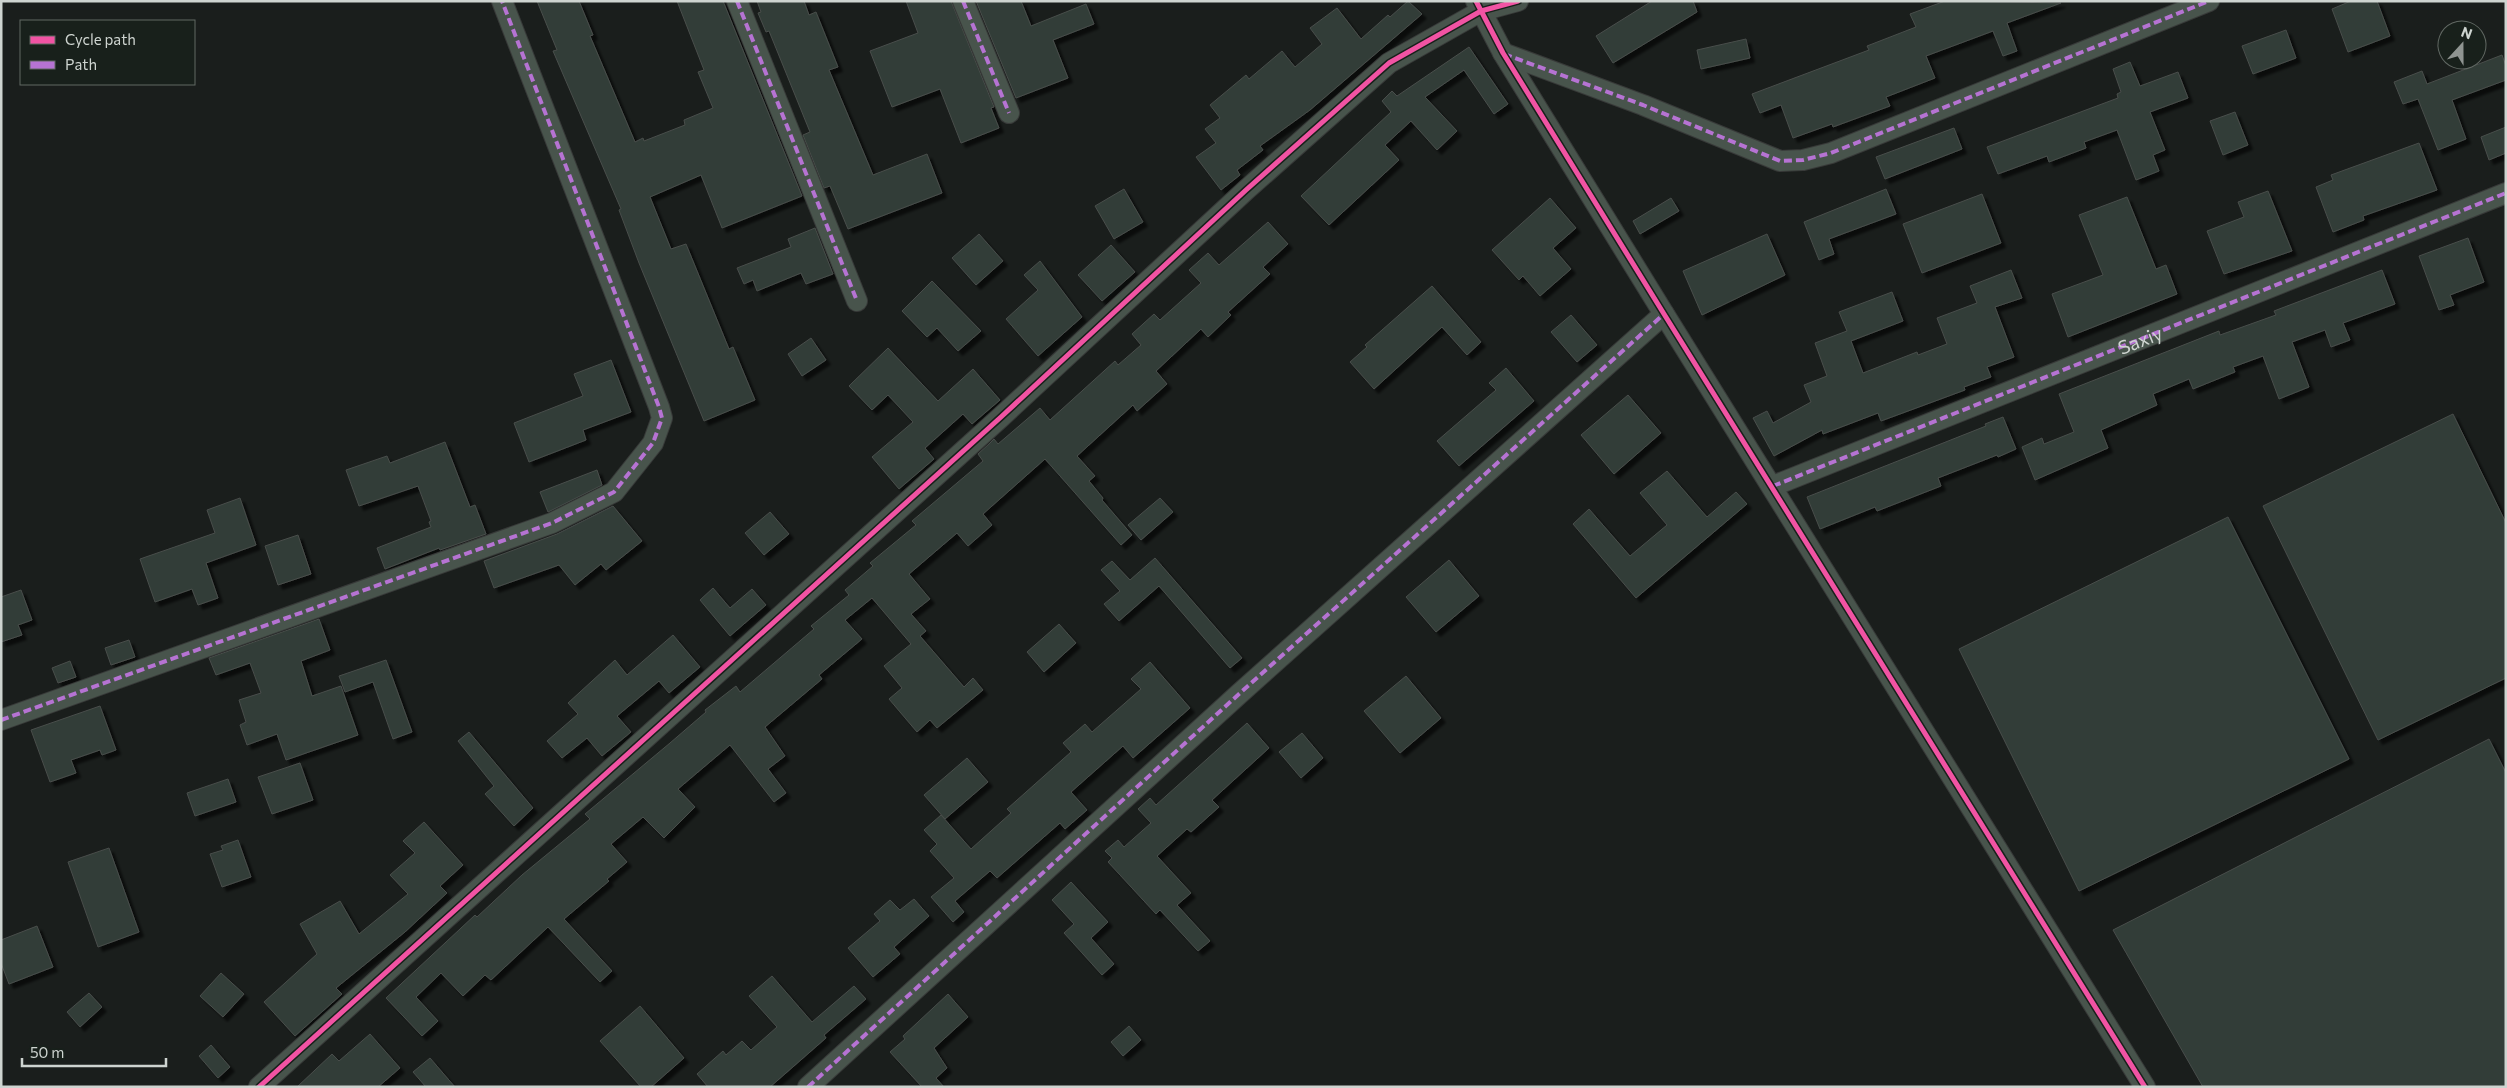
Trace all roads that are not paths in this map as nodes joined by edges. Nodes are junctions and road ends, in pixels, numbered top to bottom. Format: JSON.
{"nodes":[{"id":1,"x":502,"y":1,"type":"edge"},
{"id":2,"x":737,"y":1,"type":"edge"},
{"id":3,"x":963,"y":1,"type":"edge"},
{"id":4,"x":1518,"y":1,"type":"edge"},
{"id":5,"x":2209,"y":1,"type":"edge"},
{"id":6,"x":1478,"y":6,"type":"edge"},
{"id":7,"x":1503,"y":54,"type":"junction"},
{"id":8,"x":1008,"y":113,"type":"dead end"},
{"id":9,"x":2506,"y":193,"type":"edge"},
{"id":10,"x":857,"y":301,"type":"dead end"},
{"id":11,"x":1664,"y":314,"type":"junction"},
{"id":12,"x":1773,"y":486,"type":"junction"},
{"id":13,"x":1,"y":720,"type":"edge"},
{"id":14,"x":259,"y":1087,"type":"edge"},
{"id":15,"x":808,"y":1087,"type":"edge"},
{"id":16,"x":2145,"y":1087,"type":"edge"}],
"edges":[{"from":1,"to":13,"type":"street"},
{"from":2,"to":10,"type":"street"},
{"from":3,"to":8,"type":"street"},
{"from":4,"to":6,"type":"street"},
{"from":5,"to":7,"type":"street"},
{"from":6,"to":7,"type":"street"},
{"from":6,"to":14,"type":"street"},
{"from":7,"to":11,"type":"street"},
{"from":9,"to":12,"type":"street","name":"Saxiy"},
{"from":11,"to":12,"type":"street"},
{"from":11,"to":15,"type":"street"},
{"from":12,"to":16,"type":"street"}]}
